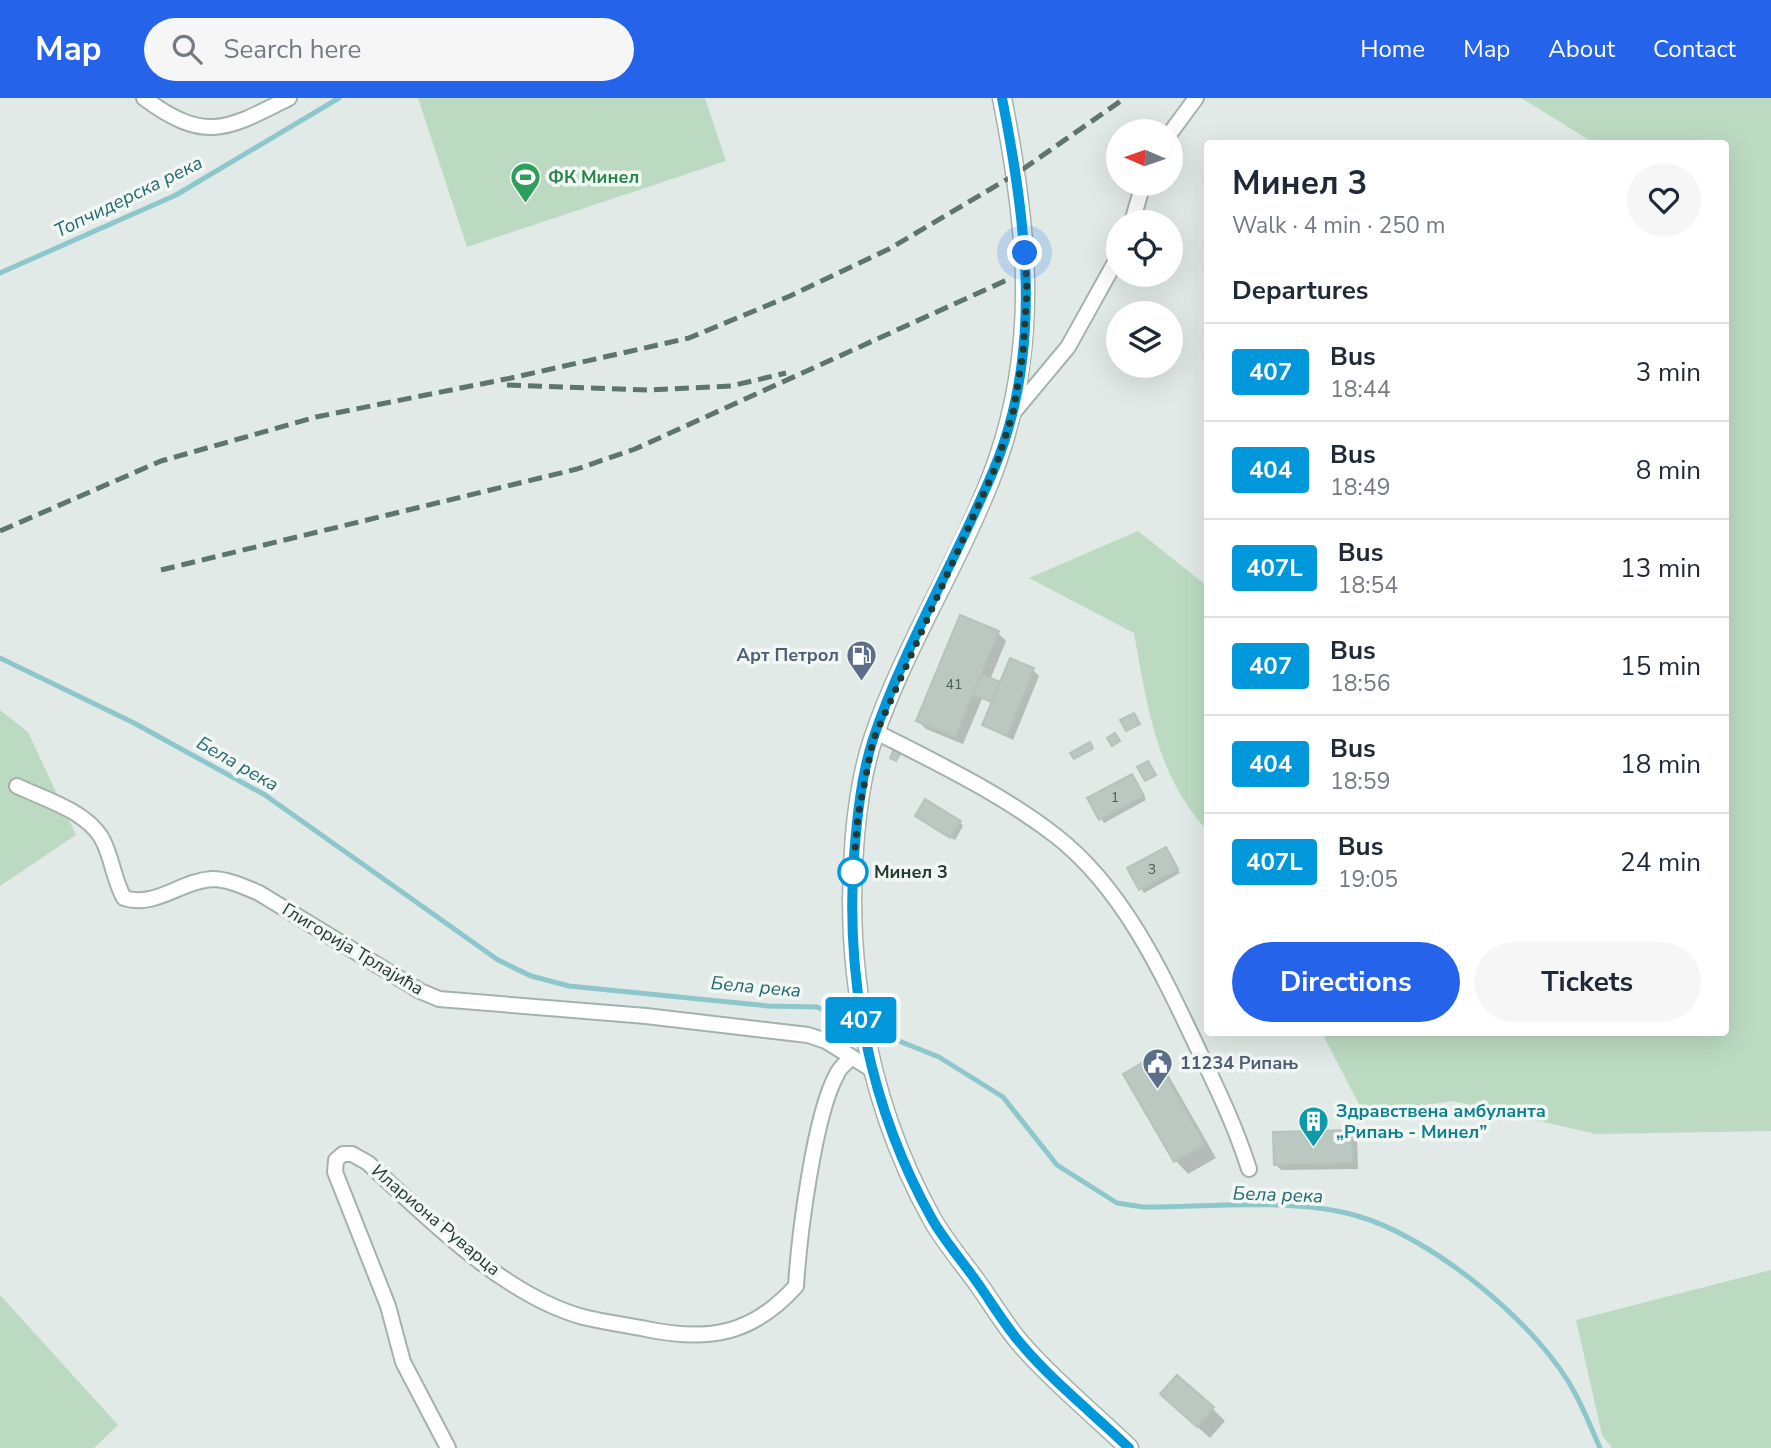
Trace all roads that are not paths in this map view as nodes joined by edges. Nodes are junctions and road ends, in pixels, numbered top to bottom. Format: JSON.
{"nodes":[{"id":1,"x":144,"y":98,"type":"edge"},
{"id":2,"x":289,"y":98,"type":"edge"},
{"id":3,"x":1002,"y":98,"type":"edge"},
{"id":4,"x":1196,"y":98,"type":"edge"},
{"id":5,"x":1181,"y":119,"type":"edge"},
{"id":6,"x":1106,"y":279,"type":"edge"},
{"id":7,"x":1013,"y":413,"type":"junction"},
{"id":8,"x":876,"y":732,"type":"junction"},
{"id":9,"x":18,"y":786,"type":"dead end"},
{"id":10,"x":851,"y":1058,"type":"junction"},
{"id":11,"x":872,"y":1069,"type":"junction"},
{"id":12,"x":1249,"y":1169,"type":"dead end"},
{"id":13,"x":448,"y":1448,"type":"edge"},
{"id":14,"x":1129,"y":1448,"type":"edge"}],
"edges":[{"from":1,"to":2,"type":"street"},
{"from":3,"to":7,"type":"street"},
{"from":4,"to":5,"type":"street"},
{"from":6,"to":7,"type":"street"},
{"from":7,"to":8,"type":"street"},
{"from":8,"to":11,"type":"street"},
{"from":8,"to":12,"type":"street"},
{"from":9,"to":10,"type":"street","name":"Глигорија Трлајића"},
{"from":10,"to":11,"type":"street","name":"Глигорија Трлајића"},
{"from":10,"to":13,"type":"street","name":"Илариона Руварца"},
{"from":11,"to":14,"type":"street"}]}
